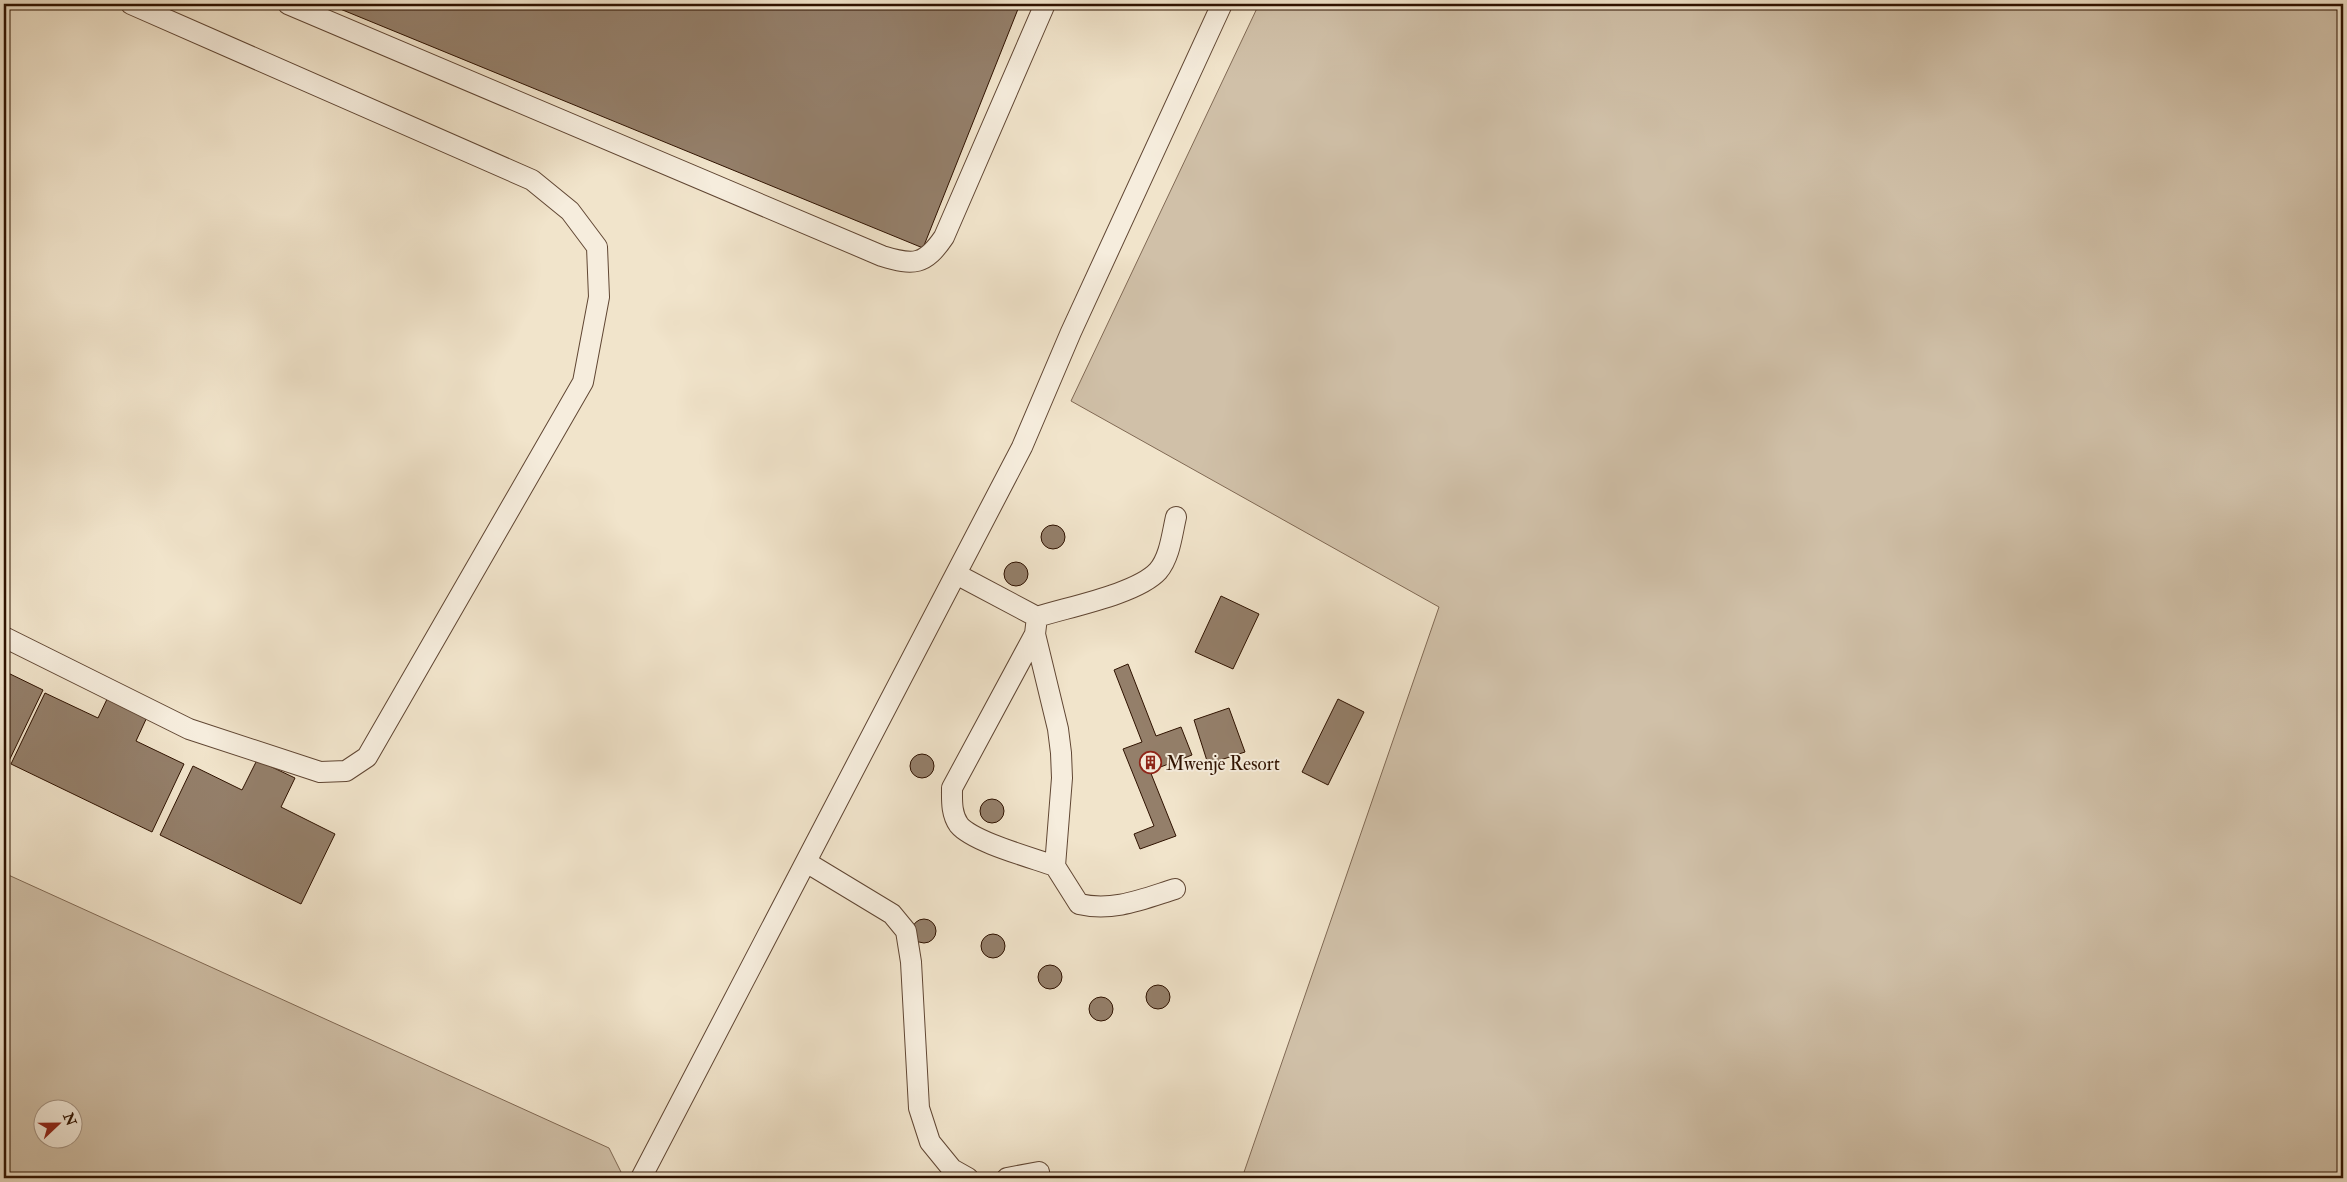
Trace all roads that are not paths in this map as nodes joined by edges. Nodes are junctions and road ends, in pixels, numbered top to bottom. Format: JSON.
{"nodes":[{"id":1,"x":131,"y":4,"type":"edge"},
{"id":2,"x":288,"y":4,"type":"edge"},
{"id":3,"x":1045,"y":4,"type":"edge"},
{"id":4,"x":1222,"y":4,"type":"edge"},
{"id":5,"x":1176,"y":517,"type":"dead end"},
{"id":6,"x":956,"y":574,"type":"junction"},
{"id":7,"x":1036,"y":625,"type":"junction"},
{"id":8,"x":4,"y":637,"type":"edge"},
{"id":9,"x":806,"y":862,"type":"junction"},
{"id":10,"x":1055,"y":866,"type":"junction"},
{"id":11,"x":1174,"y":888,"type":"dead end"},
{"id":12,"x":1039,"y":1172,"type":"dead end"},
{"id":13,"x":641,"y":1178,"type":"edge"},
{"id":14,"x":968,"y":1178,"type":"edge"},
{"id":15,"x":1006,"y":1178,"type":"edge"}],
"edges":[{"from":1,"to":8,"type":"lane"},
{"from":2,"to":3,"type":"lane"},
{"from":4,"to":6,"type":"lane"},
{"from":5,"to":7,"type":"lane"},
{"from":6,"to":7,"type":"lane"},
{"from":6,"to":9,"type":"lane"},
{"from":7,"to":10,"type":"lane"},
{"from":7,"to":10,"type":"lane"},
{"from":9,"to":13,"type":"lane"},
{"from":9,"to":14,"type":"lane"},
{"from":10,"to":11,"type":"lane"},
{"from":12,"to":15,"type":"lane"}]}
